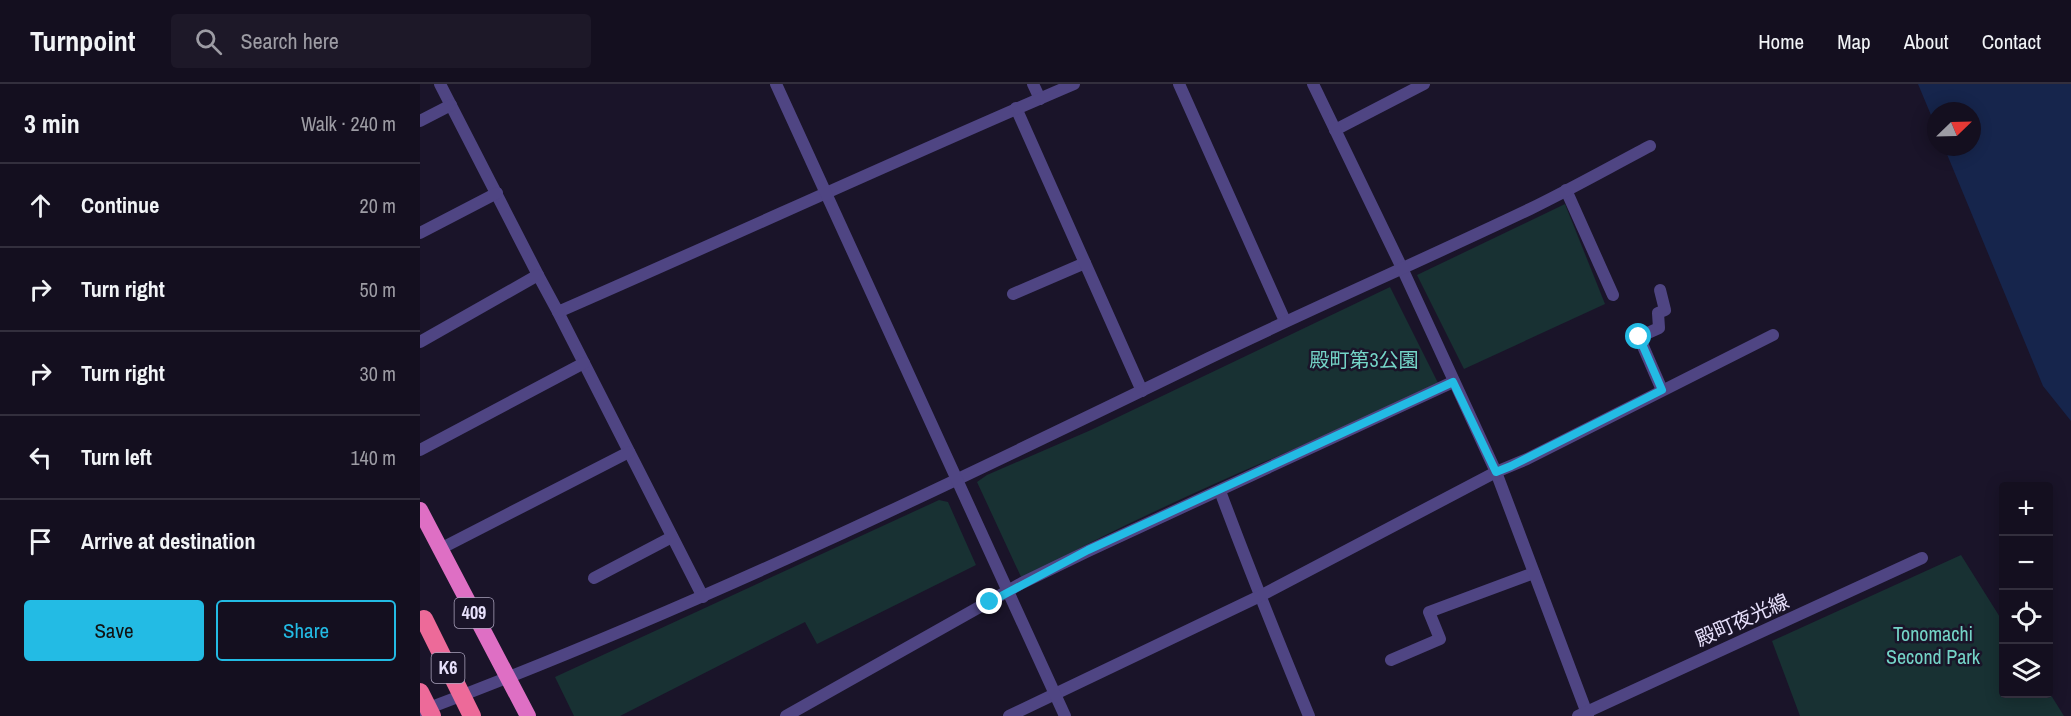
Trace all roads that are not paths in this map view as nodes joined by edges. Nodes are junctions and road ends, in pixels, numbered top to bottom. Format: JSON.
{"nodes":[{"id":1,"x":440,"y":84,"type":"edge"},
{"id":2,"x":776,"y":84,"type":"edge"},
{"id":3,"x":1033,"y":84,"type":"edge"},
{"id":4,"x":1074,"y":84,"type":"edge"},
{"id":5,"x":1179,"y":84,"type":"edge"},
{"id":6,"x":1313,"y":84,"type":"edge"},
{"id":7,"x":1424,"y":84,"type":"edge"},
{"id":8,"x":1040,"y":99,"type":"junction"},
{"id":9,"x":451,"y":105,"type":"junction"},
{"id":10,"x":1016,"y":108,"type":"junction"},
{"id":11,"x":420,"y":121,"type":"edge"},
{"id":12,"x":1335,"y":130,"type":"junction"},
{"id":13,"x":1650,"y":146,"type":"dead end"},
{"id":14,"x":1566,"y":190,"type":"junction"},
{"id":15,"x":497,"y":193,"type":"junction"},
{"id":16,"x":826,"y":194,"type":"junction"},
{"id":17,"x":420,"y":233,"type":"edge"},
{"id":18,"x":1085,"y":262,"type":"junction"},
{"id":19,"x":1402,"y":268,"type":"junction"},
{"id":20,"x":538,"y":275,"type":"junction"},
{"id":21,"x":1660,"y":290,"type":"dead end"},
{"id":22,"x":1013,"y":294,"type":"dead end"},
{"id":23,"x":1613,"y":295,"type":"dead end"},
{"id":24,"x":558,"y":312,"type":"junction"},
{"id":25,"x":1285,"y":321,"type":"junction"},
{"id":26,"x":1773,"y":335,"type":"dead end"},
{"id":27,"x":420,"y":342,"type":"edge"},
{"id":28,"x":584,"y":363,"type":"junction"},
{"id":29,"x":1453,"y":382,"type":"junction"},
{"id":30,"x":1662,"y":390,"type":"junction"},
{"id":31,"x":1142,"y":391,"type":"junction"},
{"id":32,"x":420,"y":450,"type":"edge"},
{"id":33,"x":629,"y":452,"type":"junction"},
{"id":34,"x":1496,"y":472,"type":"junction"},
{"id":35,"x":957,"y":480,"type":"junction"},
{"id":36,"x":1220,"y":491,"type":"junction"},
{"id":37,"x":420,"y":510,"type":"edge"},
{"id":38,"x":672,"y":537,"type":"junction"},
{"id":39,"x":440,"y":549,"type":"junction"},
{"id":40,"x":1922,"y":558,"type":"dead end"},
{"id":41,"x":1533,"y":573,"type":"junction"},
{"id":42,"x":594,"y":578,"type":"dead end"},
{"id":43,"x":1008,"y":591,"type":"junction"},
{"id":44,"x":1260,"y":596,"type":"junction"},
{"id":45,"x":703,"y":597,"type":"junction"},
{"id":46,"x":424,"y":619,"type":"dead end"},
{"id":47,"x":1391,"y":660,"type":"dead end"},
{"id":48,"x":509,"y":678,"type":"junction"},
{"id":49,"x":420,"y":692,"type":"edge"},
{"id":50,"x":1055,"y":695,"type":"junction"},
{"id":51,"x":420,"y":711,"type":"edge"},
{"id":52,"x":801,"y":712,"type":"edge"},
{"id":53,"x":1584,"y":715,"type":"edge"},
{"id":54,"x":432,"y":716,"type":"edge"},
{"id":55,"x":472,"y":716,"type":"edge"},
{"id":56,"x":528,"y":716,"type":"edge"},
{"id":57,"x":786,"y":716,"type":"edge"},
{"id":58,"x":1009,"y":716,"type":"edge"},
{"id":59,"x":1065,"y":716,"type":"edge"},
{"id":60,"x":1309,"y":716,"type":"edge"}],
"edges":[{"from":1,"to":9,"type":"street"},
{"from":2,"to":16,"type":"street"},
{"from":3,"to":8,"type":"street"},
{"from":4,"to":8,"type":"street"},
{"from":5,"to":25,"type":"street"},
{"from":6,"to":12,"type":"street"},
{"from":7,"to":12,"type":"street"},
{"from":8,"to":10,"type":"street"},
{"from":9,"to":11,"type":"street"},
{"from":9,"to":15,"type":"street"},
{"from":10,"to":16,"type":"street"},
{"from":10,"to":18,"type":"street"},
{"from":12,"to":19,"type":"street"},
{"from":13,"to":14,"type":"street"},
{"from":14,"to":19,"type":"street"},
{"from":14,"to":23,"type":"street"},
{"from":15,"to":17,"type":"street"},
{"from":15,"to":20,"type":"street"},
{"from":16,"to":24,"type":"street"},
{"from":16,"to":35,"type":"street"},
{"from":18,"to":22,"type":"street"},
{"from":18,"to":31,"type":"street"},
{"from":19,"to":25,"type":"street"},
{"from":19,"to":29,"type":"street"},
{"from":20,"to":24,"type":"street"},
{"from":20,"to":27,"type":"street"},
{"from":21,"to":30,"type":"street"},
{"from":24,"to":28,"type":"street"},
{"from":25,"to":31,"type":"street"},
{"from":26,"to":30,"type":"street"},
{"from":28,"to":32,"type":"street"},
{"from":28,"to":33,"type":"street"},
{"from":29,"to":34,"type":"street"},
{"from":29,"to":36,"type":"street"},
{"from":30,"to":34,"type":"street"},
{"from":31,"to":35,"type":"street"},
{"from":33,"to":38,"type":"street"},
{"from":33,"to":39,"type":"street"},
{"from":34,"to":41,"type":"street"},
{"from":34,"to":44,"type":"street"},
{"from":35,"to":43,"type":"street"},
{"from":35,"to":45,"type":"street"},
{"from":36,"to":43,"type":"street"},
{"from":36,"to":44,"type":"street"},
{"from":37,"to":39,"type":"highway","number":"409"},
{"from":38,"to":42,"type":"street"},
{"from":38,"to":45,"type":"street"},
{"from":39,"to":48,"type":"highway","number":"409"},
{"from":40,"to":53,"type":"street","name":"殿町夜光線"},
{"from":41,"to":47,"type":"street"},
{"from":41,"to":53,"type":"street"},
{"from":43,"to":50,"type":"street"},
{"from":43,"to":52,"type":"street"},
{"from":44,"to":50,"type":"street"},
{"from":44,"to":60,"type":"street"},
{"from":45,"to":48,"type":"street"},
{"from":46,"to":55,"type":"highway","number":"K6","bridge":true},
{"from":48,"to":51,"type":"street"},
{"from":48,"to":56,"type":"highway","number":"409"},
{"from":49,"to":54,"type":"highway","number":"K6","bridge":true},
{"from":50,"to":58,"type":"street"},
{"from":50,"to":59,"type":"street"},
{"from":52,"to":57,"type":"street"}]}
